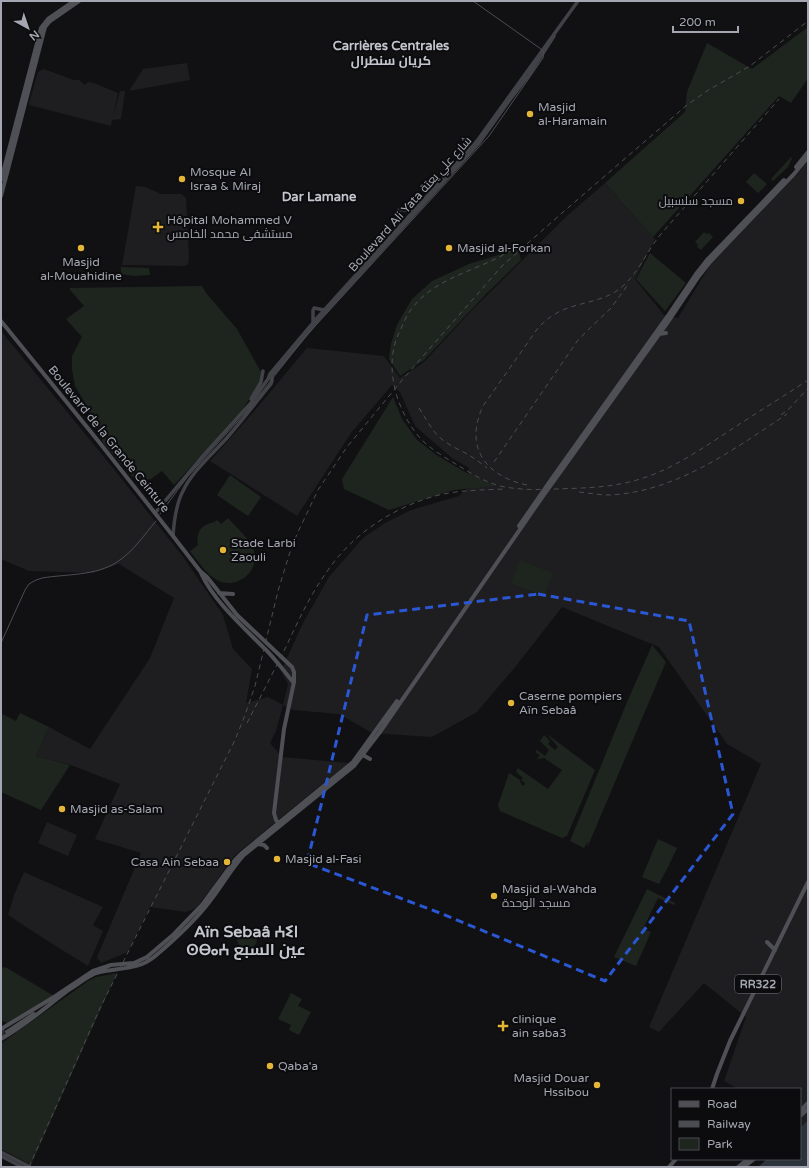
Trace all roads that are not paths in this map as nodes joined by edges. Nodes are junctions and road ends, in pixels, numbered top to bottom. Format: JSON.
{"nodes":[{"id":1,"x":74,"y":1,"type":"edge"},
{"id":2,"x":79,"y":1,"type":"edge"},
{"id":3,"x":578,"y":1,"type":"edge"},
{"id":4,"x":555,"y":34,"type":"junction"},
{"id":5,"x":808,"y":152,"type":"edge"},
{"id":6,"x":808,"y":157,"type":"edge"},
{"id":7,"x":1,"y":180,"type":"edge"},
{"id":8,"x":1,"y":196,"type":"edge"},
{"id":9,"x":414,"y":210,"type":"junction"},
{"id":10,"x":401,"y":225,"type":"junction"},
{"id":11,"x":324,"y":310,"type":"junction"},
{"id":12,"x":1,"y":321,"type":"edge"},
{"id":13,"x":313,"y":322,"type":"junction"},
{"id":14,"x":666,"y":333,"type":"dead end"},
{"id":15,"x":659,"y":334,"type":"junction"},
{"id":16,"x":263,"y":371,"type":"dead end"},
{"id":17,"x":270,"y":376,"type":"junction"},
{"id":18,"x":246,"y":409,"type":"junction"},
{"id":19,"x":155,"y":513,"type":"junction"},
{"id":20,"x":173,"y":536,"type":"junction"},
{"id":21,"x":200,"y":571,"type":"junction"},
{"id":22,"x":219,"y":593,"type":"junction"},
{"id":23,"x":234,"y":594,"type":"dead end"},
{"id":24,"x":294,"y":682,"type":"junction"},
{"id":25,"x":363,"y":755,"type":"junction"},
{"id":26,"x":370,"y":759,"type":"dead end"},
{"id":27,"x":355,"y":762,"type":"junction"},
{"id":28,"x":279,"y":825,"type":"junction"},
{"id":29,"x":258,"y":844,"type":"junction"},
{"id":30,"x":267,"y":848,"type":"dead end"},
{"id":31,"x":808,"y":882,"type":"edge"},
{"id":32,"x":767,"y":942,"type":"dead end"},
{"id":33,"x":775,"y":950,"type":"junction"},
{"id":34,"x":60,"y":997,"type":"junction"},
{"id":35,"x":4,"y":1030,"type":"edge"},
{"id":36,"x":1,"y":1039,"type":"edge"},
{"id":37,"x":712,"y":1088,"type":"edge"},
{"id":38,"x":1,"y":1152,"type":"edge"},
{"id":39,"x":1,"y":1156,"type":"edge"},
{"id":40,"x":747,"y":1160,"type":"edge"},
{"id":41,"x":753,"y":1160,"type":"edge"},
{"id":42,"x":22,"y":1167,"type":"edge"},
{"id":43,"x":30,"y":1167,"type":"edge"},
{"id":44,"x":738,"y":1167,"type":"edge"},
{"id":45,"x":744,"y":1167,"type":"edge"}],
"edges":[{"from":1,"to":7,"type":"main road"},
{"from":2,"to":8,"type":"main road"},
{"from":3,"to":4,"type":"main road","name":"Boulevard Ali Yata شارع علي يعتة"},
{"from":4,"to":9,"type":"main road","name":"Boulevard Ali Yata شارع علي يعتة"},
{"from":4,"to":17,"type":"main road","name":"Boulevard Ali Yata شارع علي يعتة"},
{"from":5,"to":27,"type":"main road"},
{"from":6,"to":15,"type":"main road"},
{"from":9,"to":10,"type":"main road","name":"Boulevard Ali Yata شارع علي يعتة"},
{"from":9,"to":10,"type":"main road"},
{"from":10,"to":11,"type":"main road","name":"Boulevard Ali Yata شارع علي يعتة"},
{"from":11,"to":13,"type":"main road","name":"Boulevard Ali Yata شارع علي يعتة"},
{"from":11,"to":13,"type":"main road"},
{"from":12,"to":19,"type":"main road","name":"Boulevard de la Grande Ceinture"},
{"from":13,"to":17,"type":"main road","name":"Boulevard Ali Yata شارع علي يعتة"},
{"from":14,"to":15,"type":"main road"},
{"from":15,"to":25,"type":"main road"},
{"from":16,"to":18,"type":"main road"},
{"from":17,"to":18,"type":"main road","name":"Boulevard Ali Yata شارع علي يعتة"},
{"from":17,"to":20,"type":"main road"},
{"from":18,"to":19,"type":"main road","name":"Boulevard Ali Yata شارع علي يعتة"},
{"from":19,"to":20,"type":"main road","name":"Boulevard de la Grande Ceinture"},
{"from":20,"to":21,"type":"main road","name":"Boulevard de la Grande Ceinture"},
{"from":21,"to":22,"type":"main road","name":"Boulevard de la Grande Ceinture"},
{"from":21,"to":24,"type":"main road","name":"Boulevard de la Grande Ceinture"},
{"from":22,"to":23,"type":"main road"},
{"from":22,"to":24,"type":"main road","name":"Boulevard de la Grande Ceinture"},
{"from":24,"to":28,"type":"main road","name":"Boulevard de la Grande Ceinture"},
{"from":25,"to":26,"type":"main road"},
{"from":25,"to":27,"type":"main road"},
{"from":27,"to":28,"type":"main road"},
{"from":28,"to":29,"type":"main road"},
{"from":28,"to":35,"type":"main road"},
{"from":29,"to":30,"type":"main road"},
{"from":29,"to":34,"type":"main road"},
{"from":31,"to":33,"type":"main road","number":"RR322"},
{"from":32,"to":33,"type":"main road"},
{"from":33,"to":37,"type":"main road","number":"RR322"},
{"from":34,"to":35,"type":"main road"},
{"from":34,"to":36,"type":"main road"},
{"from":38,"to":43,"type":"main road"},
{"from":39,"to":42,"type":"main road"},
{"from":40,"to":44,"type":"main road"},
{"from":41,"to":45,"type":"main road"}]}
